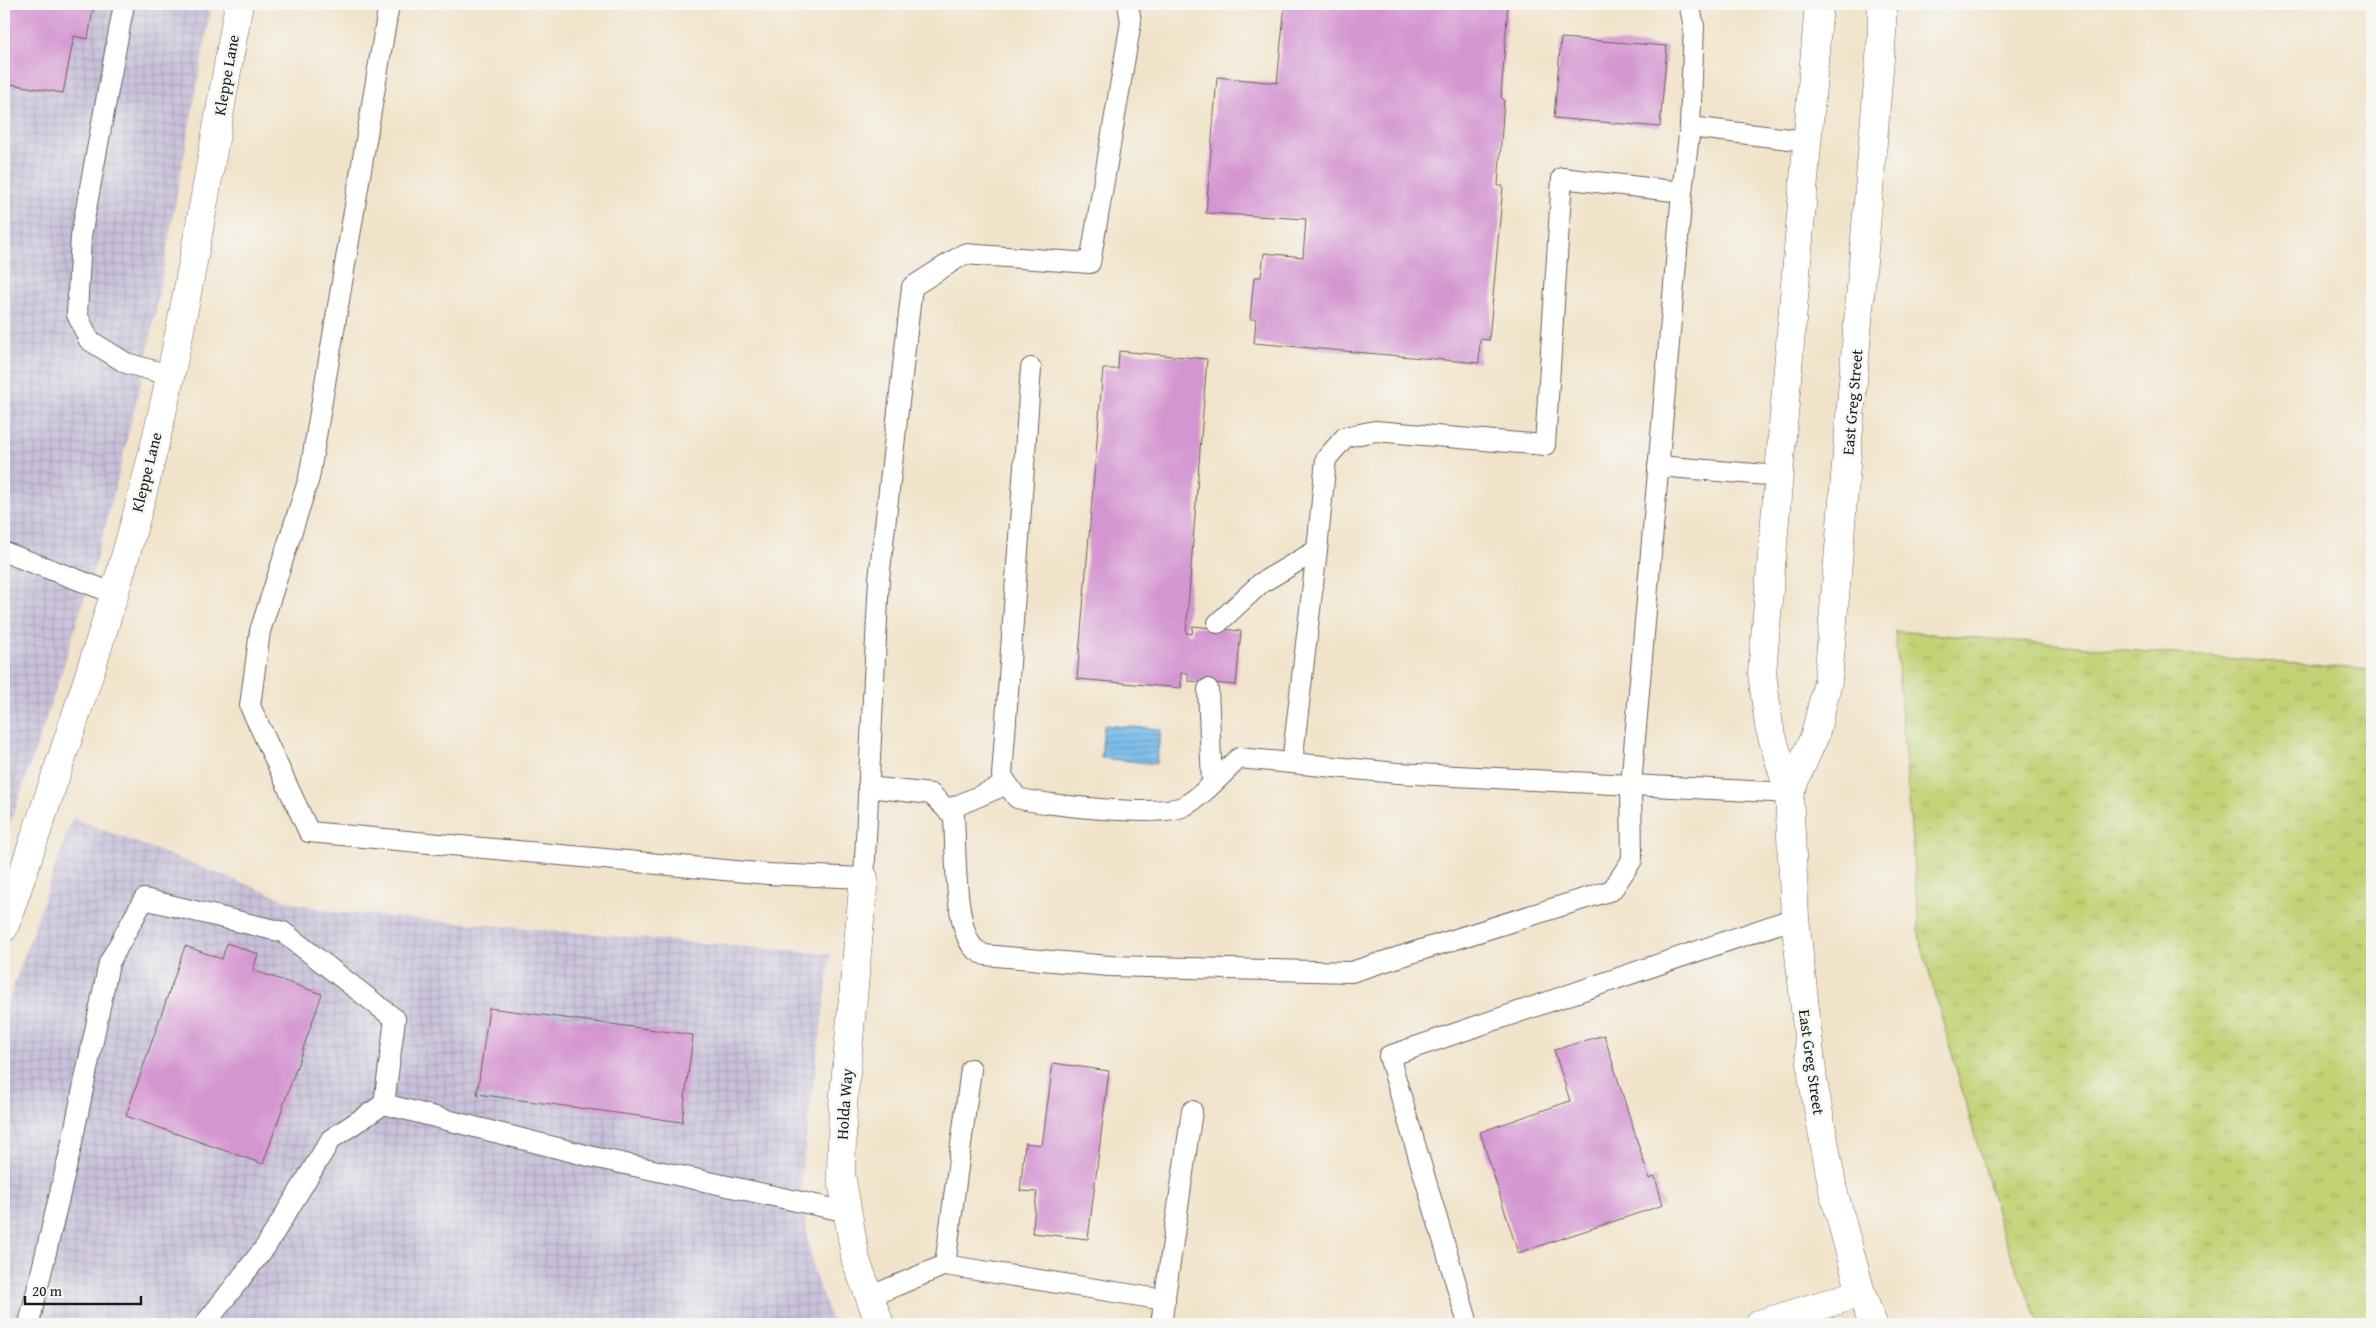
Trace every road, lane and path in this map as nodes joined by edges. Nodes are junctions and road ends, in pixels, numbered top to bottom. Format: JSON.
{"nodes":[{"id":1,"x":124,"y":4,"type":"edge"},
{"id":2,"x":239,"y":4,"type":"edge"},
{"id":3,"x":389,"y":4,"type":"edge"},
{"id":4,"x":1128,"y":4,"type":"edge"},
{"id":5,"x":1689,"y":4,"type":"edge"},
{"id":6,"x":1818,"y":4,"type":"edge"},
{"id":7,"x":1882,"y":4,"type":"edge"},
{"id":8,"x":1690,"y":127,"type":"junction"},
{"id":9,"x":1806,"y":141,"type":"junction"},
{"id":10,"x":1682,"y":192,"type":"junction"},
{"id":11,"x":1031,"y":368,"type":"dead end"},
{"id":12,"x":169,"y":375,"type":"junction"},
{"id":13,"x":1658,"y":466,"type":"junction"},
{"id":14,"x":1779,"y":476,"type":"junction"},
{"id":15,"x":1317,"y":550,"type":"junction"},
{"id":16,"x":4,"y":552,"type":"edge"},
{"id":17,"x":113,"y":593,"type":"junction"},
{"id":18,"x":1218,"y":623,"type":"dead end"},
{"id":19,"x":1208,"y":689,"type":"dead end"},
{"id":20,"x":1292,"y":763,"type":"junction"},
{"id":21,"x":1212,"y":783,"type":"junction"},
{"id":22,"x":1007,"y":784,"type":"junction"},
{"id":23,"x":1630,"y":785,"type":"junction"},
{"id":24,"x":868,"y":787,"type":"junction"},
{"id":25,"x":1789,"y":794,"type":"junction"},
{"id":26,"x":947,"y":810,"type":"junction"},
{"id":27,"x":864,"y":878,"type":"junction"},
{"id":28,"x":1795,"y":918,"type":"junction"},
{"id":29,"x":4,"y":928,"type":"edge"},
{"id":30,"x":971,"y":1069,"type":"dead end"},
{"id":31,"x":384,"y":1104,"type":"junction"},
{"id":32,"x":1192,"y":1111,"type":"dead end"},
{"id":33,"x":848,"y":1212,"type":"junction"},
{"id":34,"x":945,"y":1265,"type":"junction"},
{"id":35,"x":1861,"y":1294,"type":"junction"},
{"id":36,"x":869,"y":1297,"type":"junction"},
{"id":37,"x":1165,"y":1300,"type":"junction"},
{"id":38,"x":29,"y":1324,"type":"edge"},
{"id":39,"x":205,"y":1324,"type":"edge"},
{"id":40,"x":880,"y":1324,"type":"edge"},
{"id":41,"x":1161,"y":1324,"type":"edge"},
{"id":42,"x":1468,"y":1324,"type":"edge"},
{"id":43,"x":1759,"y":1324,"type":"edge"},
{"id":44,"x":1873,"y":1324,"type":"edge"}],
"edges":[{"from":1,"to":12,"type":"lane"},
{"from":2,"to":12,"type":"main road","name":"Kleppe Lane"},
{"from":3,"to":27,"type":"lane"},
{"from":4,"to":24,"type":"lane"},
{"from":5,"to":8,"type":"lane"},
{"from":6,"to":9,"type":"main road","name":"East Greg Street"},
{"from":7,"to":25,"type":"main road","name":"East Greg Street"},
{"from":8,"to":9,"type":"lane"},
{"from":8,"to":10,"type":"lane"},
{"from":9,"to":14,"type":"main road","name":"East Greg Street"},
{"from":10,"to":13,"type":"lane"},
{"from":10,"to":15,"type":"lane"},
{"from":11,"to":22,"type":"lane"},
{"from":12,"to":17,"type":"main road","name":"Kleppe Lane"},
{"from":13,"to":14,"type":"lane"},
{"from":13,"to":23,"type":"lane"},
{"from":14,"to":25,"type":"main road","name":"East Greg Street"},
{"from":15,"to":18,"type":"lane"},
{"from":15,"to":20,"type":"lane"},
{"from":16,"to":17,"type":"lane"},
{"from":17,"to":29,"type":"main road","name":"Kleppe Lane"},
{"from":19,"to":21,"type":"lane"},
{"from":20,"to":21,"type":"lane"},
{"from":20,"to":23,"type":"lane"},
{"from":21,"to":22,"type":"lane"},
{"from":22,"to":26,"type":"lane"},
{"from":23,"to":25,"type":"lane"},
{"from":23,"to":26,"type":"lane"},
{"from":24,"to":26,"type":"lane"},
{"from":24,"to":27,"type":"lane"},
{"from":25,"to":28,"type":"main road","name":"East Greg Street"},
{"from":27,"to":33,"type":"main road","name":"Holda Way"},
{"from":28,"to":35,"type":"main road","name":"East Greg Street"},
{"from":28,"to":42,"type":"lane"},
{"from":30,"to":34,"type":"lane"},
{"from":31,"to":33,"type":"lane"},
{"from":31,"to":38,"type":"lane"},
{"from":31,"to":39,"type":"lane"},
{"from":32,"to":37,"type":"lane"},
{"from":33,"to":36,"type":"main road","name":"Holda Way"},
{"from":34,"to":36,"type":"lane"},
{"from":34,"to":37,"type":"lane"},
{"from":35,"to":43,"type":"main road"},
{"from":35,"to":44,"type":"main road","name":"East Greg Street"},
{"from":36,"to":40,"type":"main road","name":"Holda Way"},
{"from":37,"to":41,"type":"lane"}]}
